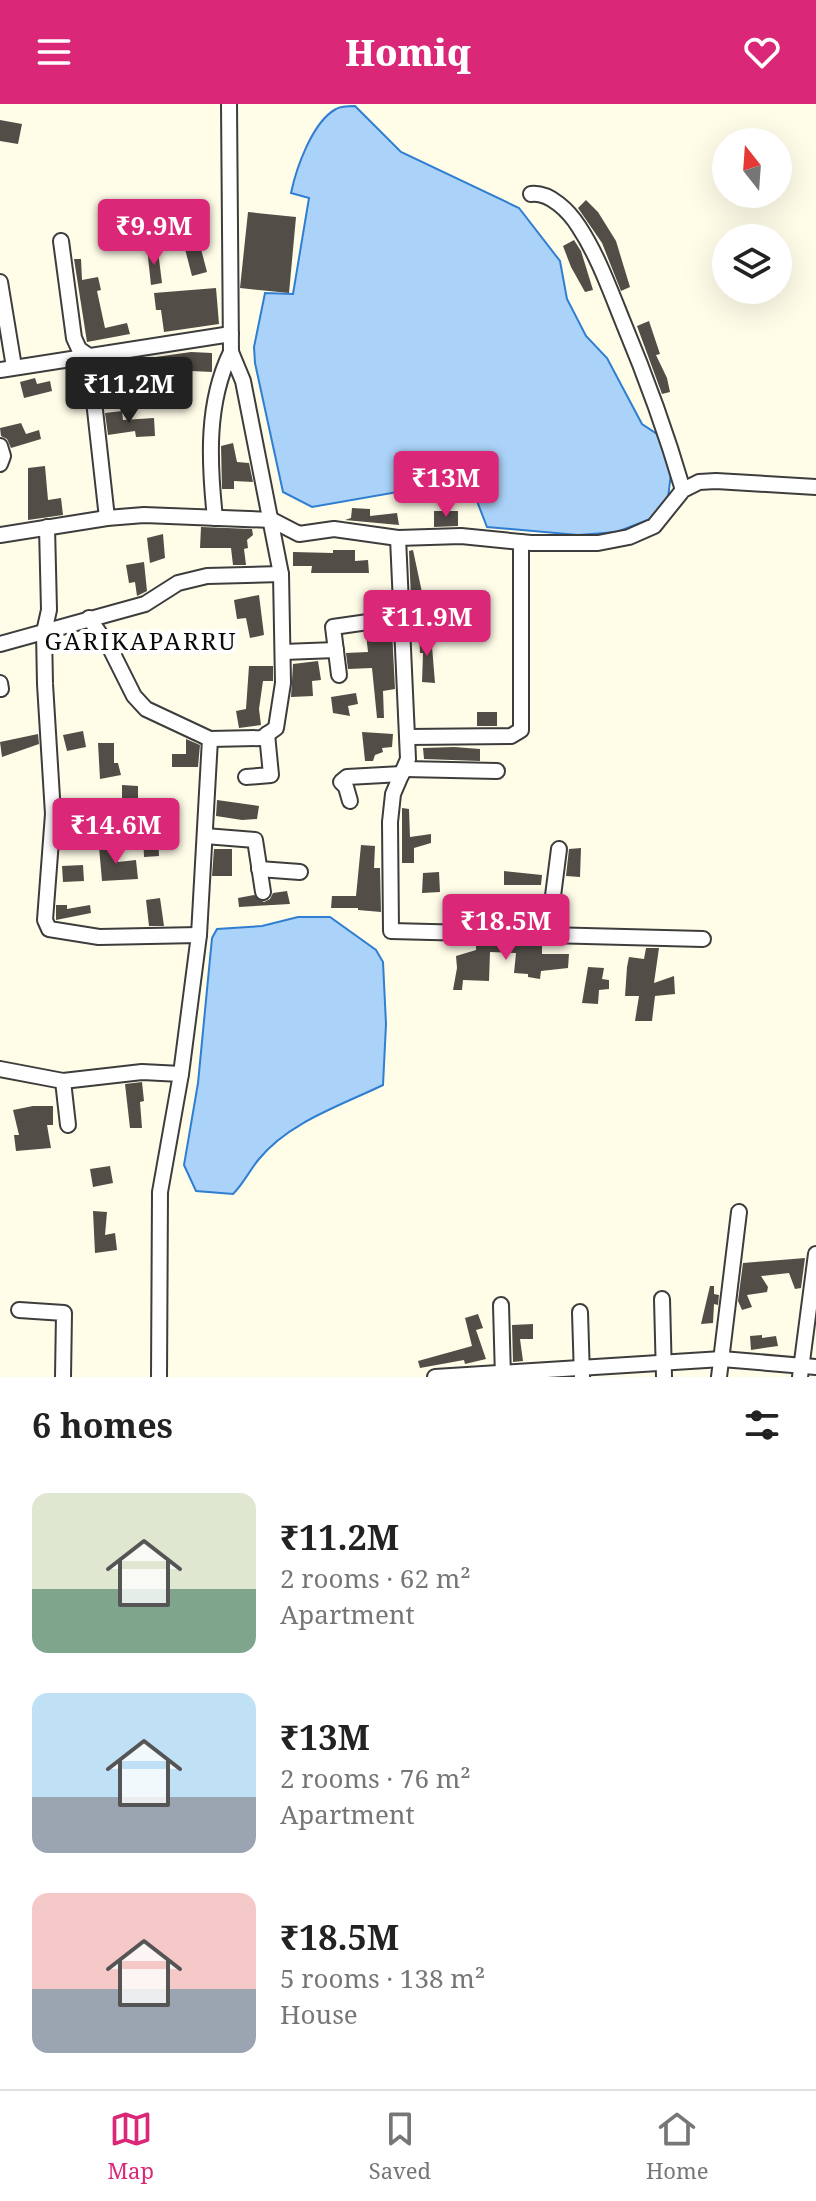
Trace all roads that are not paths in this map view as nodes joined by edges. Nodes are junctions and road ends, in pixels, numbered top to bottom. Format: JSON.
{"nodes":[{"id":1,"x":229,"y":104,"type":"edge"},
{"id":2,"x":531,"y":194,"type":"dead end"},
{"id":3,"x":61,"y":241,"type":"dead end"},
{"id":4,"x":0,"y":282,"type":"edge"},
{"id":5,"x":231,"y":334,"type":"junction"},
{"id":6,"x":231,"y":352,"type":"junction"},
{"id":7,"x":89,"y":356,"type":"junction"},
{"id":8,"x":7,"y":369,"type":"edge"},
{"id":9,"x":0,"y":446,"type":"edge"},
{"id":10,"x":0,"y":464,"type":"edge"},
{"id":11,"x":816,"y":487,"type":"edge"},
{"id":12,"x":683,"y":490,"type":"junction"},
{"id":13,"x":107,"y":518,"type":"junction"},
{"id":14,"x":215,"y":518,"type":"junction"},
{"id":15,"x":272,"y":520,"type":"junction"},
{"id":16,"x":47,"y":527,"type":"junction"},
{"id":17,"x":0,"y":535,"type":"edge"},
{"id":18,"x":398,"y":538,"type":"junction"},
{"id":19,"x":521,"y":542,"type":"junction"},
{"id":20,"x":281,"y":574,"type":"junction"},
{"id":21,"x":403,"y":617,"type":"junction"},
{"id":22,"x":89,"y":618,"type":"junction"},
{"id":23,"x":44,"y":632,"type":"junction"},
{"id":24,"x":0,"y":644,"type":"edge"},
{"id":25,"x":336,"y":650,"type":"junction"},
{"id":26,"x":283,"y":652,"type":"junction"},
{"id":27,"x":339,"y":675,"type":"dead end"},
{"id":28,"x":267,"y":734,"type":"junction"},
{"id":29,"x":408,"y":737,"type":"junction"},
{"id":30,"x":210,"y":739,"type":"junction"},
{"id":31,"x":497,"y":771,"type":"dead end"},
{"id":32,"x":403,"y":772,"type":"junction"},
{"id":33,"x":246,"y":777,"type":"dead end"},
{"id":34,"x":350,"y":801,"type":"dead end"},
{"id":35,"x":205,"y":836,"type":"junction"},
{"id":36,"x":559,"y":849,"type":"dead end"},
{"id":37,"x":259,"y":869,"type":"junction"},
{"id":38,"x":300,"y":872,"type":"dead end"},
{"id":39,"x":263,"y":892,"type":"dead end"},
{"id":40,"x":199,"y":935,"type":"junction"},
{"id":41,"x":548,"y":935,"type":"junction"},
{"id":42,"x":703,"y":939,"type":"dead end"},
{"id":43,"x":0,"y":1069,"type":"edge"},
{"id":44,"x":181,"y":1074,"type":"junction"},
{"id":45,"x":63,"y":1081,"type":"junction"},
{"id":46,"x":68,"y":1125,"type":"dead end"},
{"id":47,"x":739,"y":1212,"type":"dead end"},
{"id":48,"x":816,"y":1254,"type":"edge"},
{"id":49,"x":662,"y":1299,"type":"dead end"},
{"id":50,"x":501,"y":1305,"type":"dead end"},
{"id":51,"x":19,"y":1310,"type":"dead end"},
{"id":52,"x":580,"y":1312,"type":"dead end"},
{"id":53,"x":722,"y":1359,"type":"junction"},
{"id":54,"x":664,"y":1370,"type":"edge"},
{"id":55,"x":806,"y":1370,"type":"edge"},
{"id":56,"x":582,"y":1372,"type":"edge"},
{"id":57,"x":503,"y":1375,"type":"edge"},
{"id":58,"x":63,"y":1377,"type":"edge"},
{"id":59,"x":159,"y":1377,"type":"edge"},
{"id":60,"x":435,"y":1377,"type":"edge"},
{"id":61,"x":719,"y":1377,"type":"edge"}],
"edges":[{"from":1,"to":5,"type":"street"},
{"from":2,"to":12,"type":"street"},
{"from":3,"to":7,"type":"street"},
{"from":4,"to":8,"type":"street"},
{"from":5,"to":6,"type":"street"},
{"from":5,"to":7,"type":"street"},
{"from":6,"to":14,"type":"street"},
{"from":6,"to":15,"type":"street"},
{"from":7,"to":8,"type":"street"},
{"from":7,"to":13,"type":"street"},
{"from":9,"to":10,"type":"street"},
{"from":11,"to":12,"type":"street"},
{"from":12,"to":19,"type":"street"},
{"from":13,"to":14,"type":"street"},
{"from":13,"to":16,"type":"street"},
{"from":14,"to":15,"type":"street"},
{"from":15,"to":18,"type":"street"},
{"from":15,"to":20,"type":"street"},
{"from":16,"to":17,"type":"street"},
{"from":16,"to":23,"type":"street"},
{"from":18,"to":19,"type":"street"},
{"from":18,"to":21,"type":"street"},
{"from":19,"to":29,"type":"street"},
{"from":20,"to":22,"type":"street"},
{"from":20,"to":26,"type":"street"},
{"from":21,"to":25,"type":"street"},
{"from":21,"to":29,"type":"street"},
{"from":22,"to":23,"type":"street"},
{"from":22,"to":30,"type":"street"},
{"from":23,"to":24,"type":"street"},
{"from":23,"to":40,"type":"street"},
{"from":25,"to":26,"type":"street"},
{"from":25,"to":27,"type":"street"},
{"from":26,"to":28,"type":"street"},
{"from":28,"to":30,"type":"street"},
{"from":28,"to":33,"type":"street"},
{"from":29,"to":32,"type":"street"},
{"from":30,"to":35,"type":"street"},
{"from":31,"to":32,"type":"street"},
{"from":32,"to":34,"type":"street"},
{"from":32,"to":41,"type":"street"},
{"from":35,"to":37,"type":"street"},
{"from":35,"to":40,"type":"street"},
{"from":36,"to":41,"type":"street"},
{"from":37,"to":38,"type":"street"},
{"from":37,"to":39,"type":"street"},
{"from":40,"to":44,"type":"street"},
{"from":41,"to":42,"type":"street"},
{"from":43,"to":45,"type":"street"},
{"from":44,"to":45,"type":"street"},
{"from":44,"to":59,"type":"street"},
{"from":45,"to":46,"type":"street"},
{"from":47,"to":53,"type":"street"},
{"from":48,"to":55,"type":"street"},
{"from":49,"to":54,"type":"street"},
{"from":50,"to":57,"type":"street"},
{"from":51,"to":58,"type":"street"},
{"from":52,"to":56,"type":"street"},
{"from":53,"to":54,"type":"street"},
{"from":53,"to":55,"type":"street"},
{"from":53,"to":61,"type":"street"},
{"from":54,"to":56,"type":"street"},
{"from":56,"to":57,"type":"street"},
{"from":57,"to":60,"type":"street"}]}
